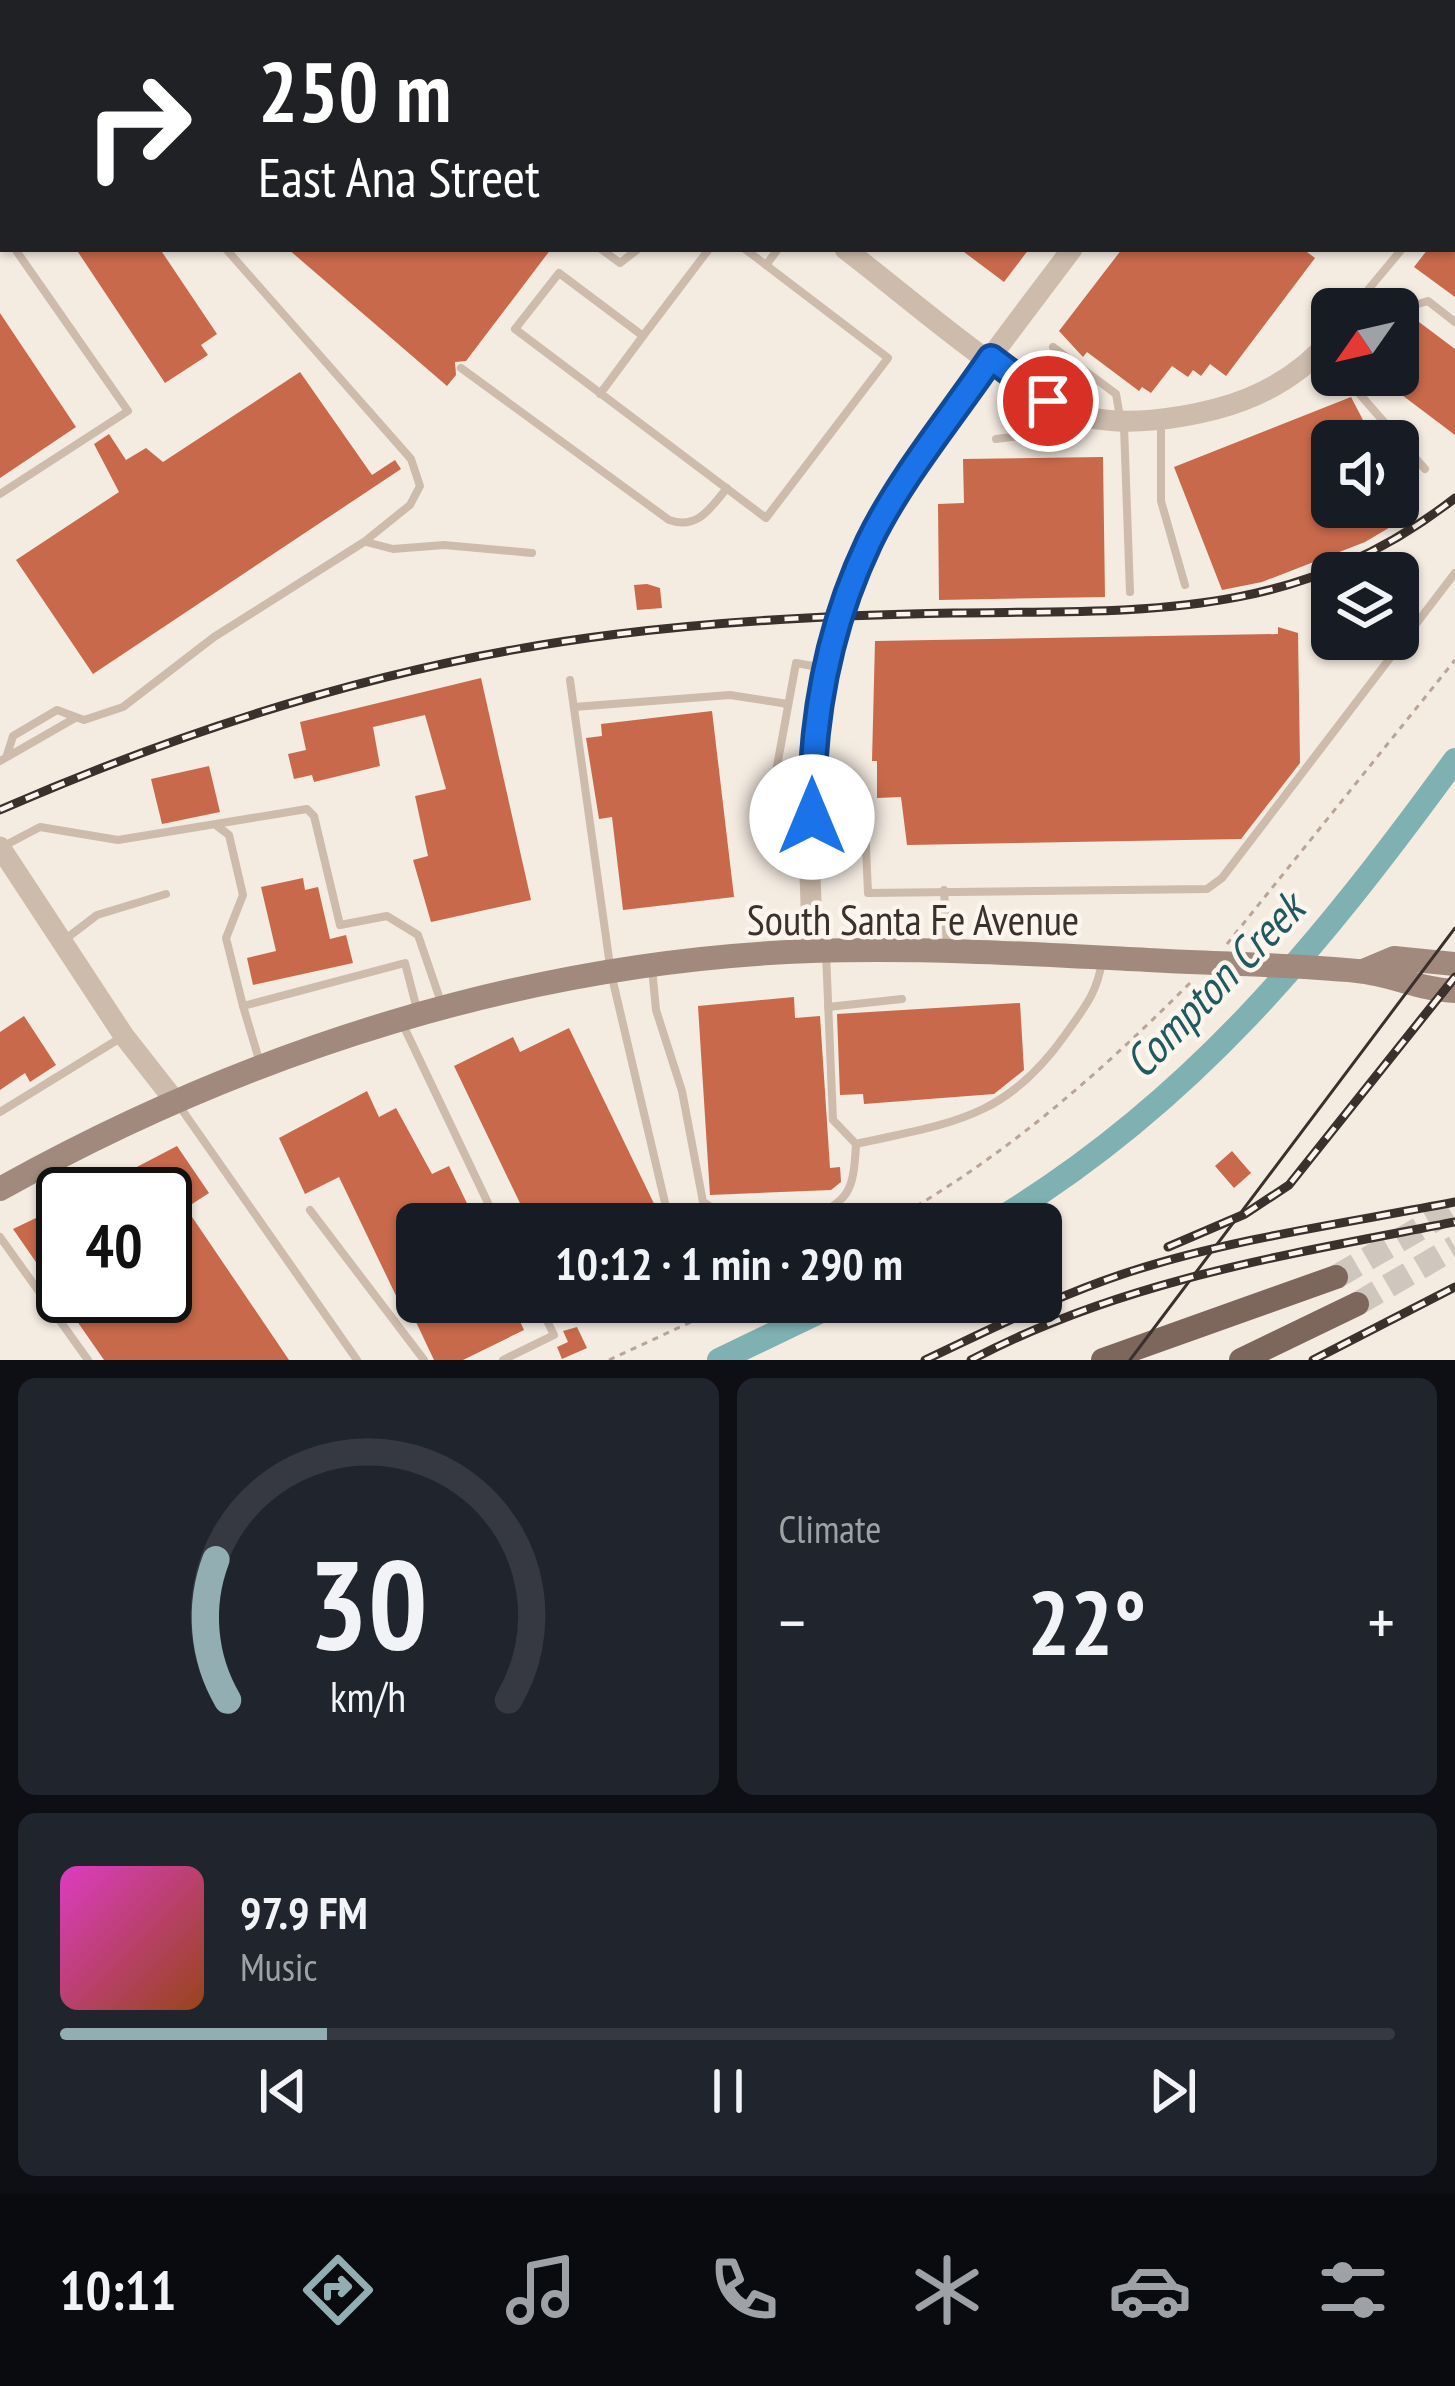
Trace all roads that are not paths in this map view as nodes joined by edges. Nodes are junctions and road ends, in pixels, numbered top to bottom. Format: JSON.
{"nodes":[{"id":1,"x":17,"y":252,"type":"edge"},
{"id":2,"x":229,"y":252,"type":"edge"},
{"id":3,"x":605,"y":252,"type":"edge"},
{"id":4,"x":634,"y":252,"type":"edge"},
{"id":5,"x":707,"y":252,"type":"edge"},
{"id":6,"x":749,"y":252,"type":"edge"},
{"id":7,"x":776,"y":252,"type":"edge"},
{"id":8,"x":849,"y":252,"type":"edge"},
{"id":9,"x":1070,"y":252,"type":"edge"},
{"id":10,"x":1400,"y":252,"type":"edge"},
{"id":11,"x":766,"y":265,"type":"junction"},
{"id":12,"x":1370,"y":288,"type":"edge"},
{"id":13,"x":1419,"y":304,"type":"edge"},
{"id":14,"x":1455,"y":322,"type":"edge"},
{"id":15,"x":643,"y":336,"type":"junction"},
{"id":16,"x":1053,"y":346,"type":"dead end"},
{"id":17,"x":991,"y":358,"type":"junction"},
{"id":18,"x":1311,"y":361,"type":"edge"},
{"id":19,"x":461,"y":368,"type":"dead end"},
{"id":20,"x":600,"y":394,"type":"junction"},
{"id":21,"x":1361,"y":396,"type":"edge"},
{"id":22,"x":1058,"y":406,"type":"junction"},
{"id":23,"x":1122,"y":419,"type":"junction"},
{"id":24,"x":1161,"y":419,"type":"junction"},
{"id":25,"x":996,"y":439,"type":"dead end"},
{"id":26,"x":1425,"y":469,"type":"dead end"},
{"id":27,"x":727,"y":488,"type":"junction"},
{"id":28,"x":0,"y":494,"type":"edge"},
{"id":29,"x":364,"y":542,"type":"junction"},
{"id":30,"x":532,"y":554,"type":"dead end"},
{"id":31,"x":1455,"y":573,"type":"edge"},
{"id":32,"x":1185,"y":585,"type":"dead end"},
{"id":33,"x":1130,"y":592,"type":"dead end"},
{"id":34,"x":826,"y":669,"type":"junction"},
{"id":35,"x":570,"y":680,"type":"dead end"},
{"id":36,"x":788,"y":704,"type":"junction"},
{"id":37,"x":574,"y":707,"type":"junction"},
{"id":38,"x":75,"y":718,"type":"junction"},
{"id":39,"x":4,"y":758,"type":"edge"},
{"id":40,"x":812,"y":821,"type":"junction"},
{"id":41,"x":215,"y":826,"type":"junction"},
{"id":42,"x":0,"y":847,"type":"edge"},
{"id":43,"x":944,"y":890,"type":"junction"},
{"id":44,"x":166,"y":894,"type":"dead end"},
{"id":45,"x":62,"y":942,"type":"junction"},
{"id":46,"x":819,"y":951,"type":"junction"},
{"id":47,"x":947,"y":955,"type":"junction"},
{"id":48,"x":1102,"y":959,"type":"junction"},
{"id":49,"x":1455,"y":964,"type":"edge"},
{"id":50,"x":651,"y":966,"type":"junction"},
{"id":51,"x":1363,"y":971,"type":"junction"},
{"id":52,"x":611,"y":973,"type":"junction"},
{"id":53,"x":1455,"y":991,"type":"edge"},
{"id":54,"x":902,"y":1000,"type":"dead end"},
{"id":55,"x":243,"y":1006,"type":"junction"},
{"id":56,"x":828,"y":1006,"type":"junction"},
{"id":57,"x":421,"y":1014,"type":"junction"},
{"id":58,"x":124,"y":1036,"type":"junction"},
{"id":59,"x":261,"y":1065,"type":"junction"},
{"id":60,"x":176,"y":1101,"type":"junction"},
{"id":61,"x":0,"y":1112,"type":"edge"},
{"id":62,"x":856,"y":1144,"type":"junction"},
{"id":63,"x":0,"y":1190,"type":"edge"},
{"id":64,"x":490,"y":1203,"type":"edge"},
{"id":65,"x":665,"y":1203,"type":"edge"},
{"id":66,"x":705,"y":1203,"type":"edge"},
{"id":67,"x":841,"y":1203,"type":"edge"},
{"id":68,"x":310,"y":1210,"type":"dead end"},
{"id":69,"x":0,"y":1237,"type":"edge"},
{"id":70,"x":1336,"y":1276,"type":"tunnel mouth"},
{"id":71,"x":1357,"y":1304,"type":"tunnel mouth"},
{"id":72,"x":548,"y":1323,"type":"edge"},
{"id":73,"x":88,"y":1360,"type":"edge"},
{"id":74,"x":356,"y":1360,"type":"edge"},
{"id":75,"x":424,"y":1360,"type":"edge"},
{"id":76,"x":502,"y":1360,"type":"edge"},
{"id":77,"x":1103,"y":1360,"type":"edge"},
{"id":78,"x":1241,"y":1360,"type":"edge"}],
"edges":[{"from":1,"to":28,"type":"lane"},
{"from":2,"to":29,"type":"lane"},
{"from":3,"to":4,"type":"lane"},
{"from":5,"to":15,"type":"lane"},
{"from":6,"to":11,"type":"lane"},
{"from":7,"to":11,"type":"lane"},
{"from":8,"to":17,"type":"street"},
{"from":9,"to":17,"type":"street"},
{"from":10,"to":12,"type":"lane"},
{"from":11,"to":27,"type":"lane"},
{"from":13,"to":14,"type":"lane"},
{"from":15,"to":20,"type":"lane"},
{"from":15,"to":20,"type":"lane"},
{"from":16,"to":23,"type":"lane"},
{"from":17,"to":22,"type":"street"},
{"from":17,"to":34,"type":"street"},
{"from":18,"to":24,"type":"street"},
{"from":19,"to":27,"type":"lane"},
{"from":20,"to":27,"type":"lane"},
{"from":21,"to":26,"type":"lane"},
{"from":22,"to":23,"type":"street"},
{"from":22,"to":25,"type":"lane"},
{"from":23,"to":24,"type":"street"},
{"from":23,"to":33,"type":"lane"},
{"from":24,"to":32,"type":"lane"},
{"from":29,"to":30,"type":"lane"},
{"from":29,"to":38,"type":"lane"},
{"from":31,"to":43,"type":"lane"},
{"from":34,"to":36,"type":"lane"},
{"from":34,"to":40,"type":"street"},
{"from":35,"to":37,"type":"lane"},
{"from":36,"to":37,"type":"lane"},
{"from":36,"to":40,"type":"lane"},
{"from":37,"to":52,"type":"lane"},
{"from":38,"to":39,"type":"lane"},
{"from":38,"to":39,"type":"lane"},
{"from":40,"to":43,"type":"lane"},
{"from":40,"to":46,"type":"street"},
{"from":41,"to":42,"type":"lane"},
{"from":41,"to":55,"type":"lane"},
{"from":41,"to":57,"type":"lane"},
{"from":42,"to":45,"type":"street"},
{"from":43,"to":47,"type":"lane"},
{"from":44,"to":45,"type":"lane"},
{"from":45,"to":58,"type":"street"},
{"from":46,"to":47,"type":"main road","name":"South Santa Fe Avenue"},
{"from":46,"to":50,"type":"main road","name":"South Santa Fe Avenue"},
{"from":46,"to":56,"type":"lane"},
{"from":47,"to":48,"type":"main road","name":"South Santa Fe Avenue"},
{"from":48,"to":51,"type":"main road","name":"South Santa Fe Avenue"},
{"from":48,"to":62,"type":"lane"},
{"from":49,"to":51,"type":"main road","name":"South Santa Fe Avenue"},
{"from":50,"to":52,"type":"main road","name":"South Santa Fe Avenue"},
{"from":50,"to":66,"type":"lane"},
{"from":51,"to":53,"type":"main road","name":"South Santa Fe Avenue"},
{"from":52,"to":57,"type":"main road","name":"South Santa Fe Avenue"},
{"from":52,"to":65,"type":"lane"},
{"from":54,"to":56,"type":"lane"},
{"from":55,"to":57,"type":"lane"},
{"from":55,"to":59,"type":"lane"},
{"from":56,"to":62,"type":"lane"},
{"from":57,"to":59,"type":"main road","name":"South Santa Fe Avenue"},
{"from":57,"to":64,"type":"lane"},
{"from":58,"to":60,"type":"street"},
{"from":58,"to":61,"type":"lane"},
{"from":59,"to":60,"type":"main road","name":"South Santa Fe Avenue"},
{"from":60,"to":63,"type":"main road","name":"South Santa Fe Avenue"},
{"from":60,"to":74,"type":"lane"},
{"from":62,"to":67,"type":"lane"},
{"from":68,"to":75,"type":"lane"},
{"from":69,"to":73,"type":"lane"},
{"from":70,"to":77,"type":"main road"},
{"from":71,"to":78,"type":"main road"},
{"from":72,"to":76,"type":"lane"}]}
